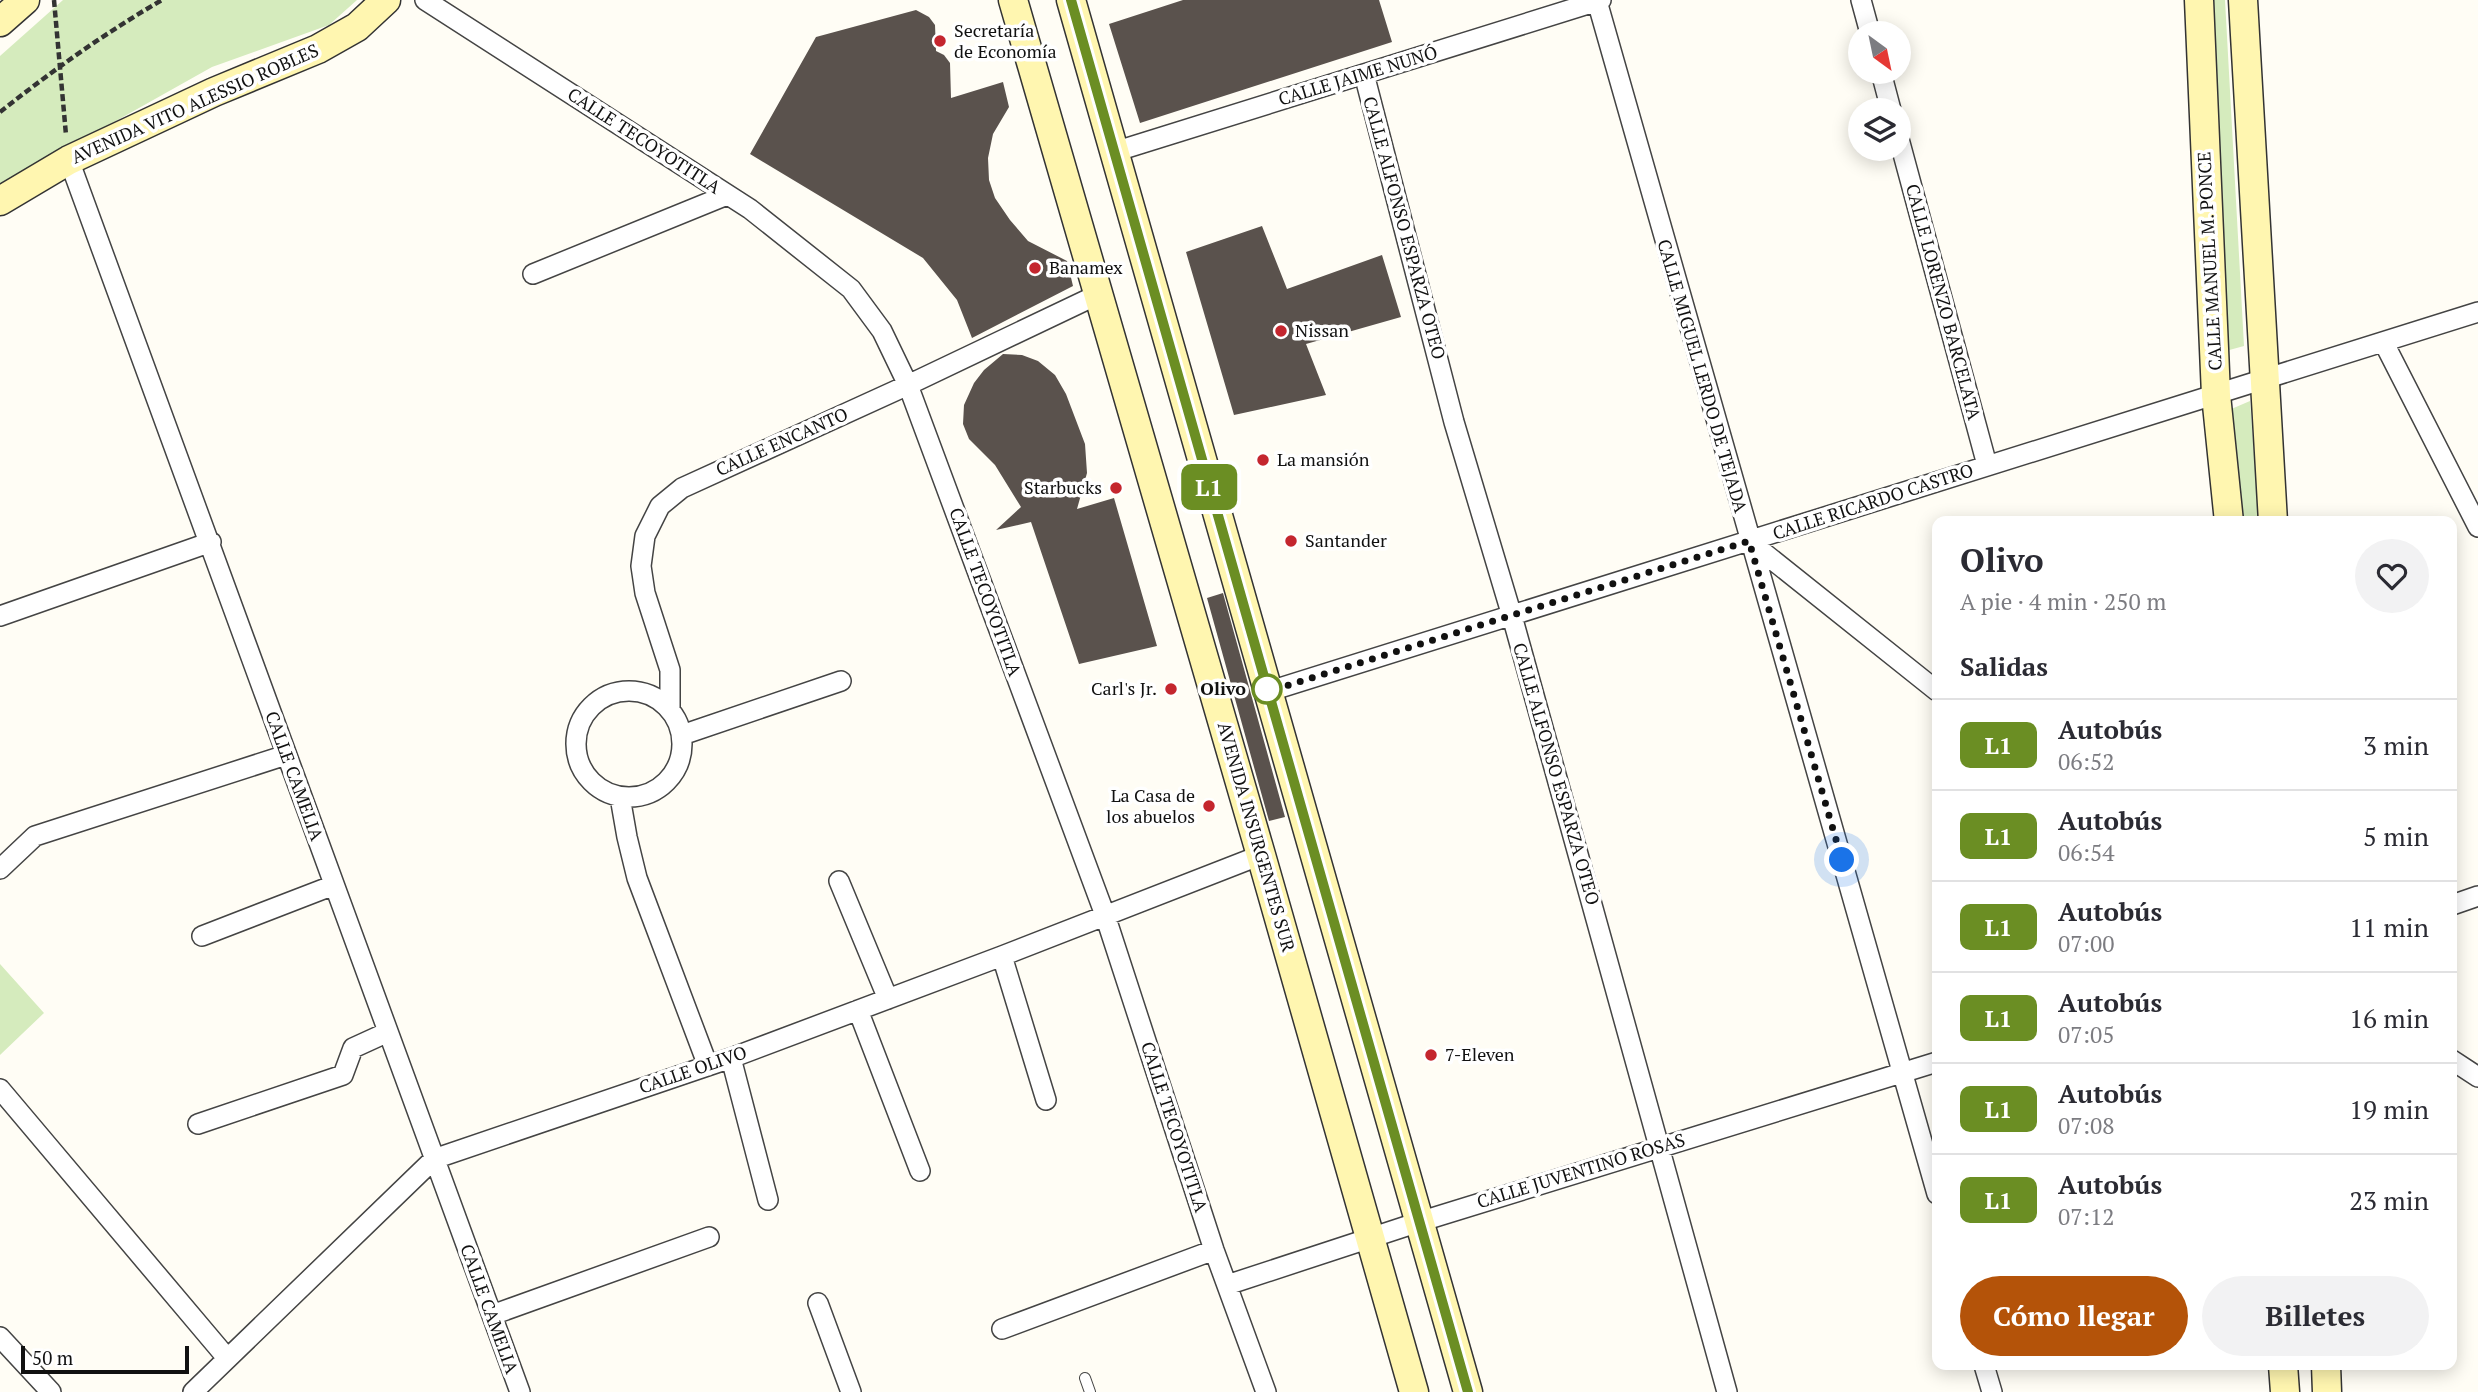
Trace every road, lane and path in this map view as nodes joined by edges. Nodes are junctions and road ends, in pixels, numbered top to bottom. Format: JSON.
{"nodes":[{"id":1,"x":25,"y":0,"type":"edge"},
{"id":2,"x":54,"y":0,"type":"edge"},
{"id":3,"x":162,"y":0,"type":"edge"},
{"id":4,"x":386,"y":0,"type":"edge"},
{"id":5,"x":425,"y":0,"type":"edge"},
{"id":6,"x":1013,"y":0,"type":"edge"},
{"id":7,"x":1071,"y":0,"type":"edge"},
{"id":8,"x":1861,"y":0,"type":"edge"},
{"id":9,"x":2199,"y":0,"type":"edge"},
{"id":10,"x":2243,"y":0,"type":"edge"},
{"id":11,"x":1599,"y":1,"type":"edge"},
{"id":12,"x":1867,"y":21,"type":"edge"},
{"id":13,"x":0,"y":22,"type":"edge"},
{"id":14,"x":59,"y":66,"type":"junction"},
{"id":15,"x":1364,"y":74,"type":"junction"},
{"id":16,"x":0,"y":112,"type":"edge"},
{"id":17,"x":1114,"y":152,"type":"junction"},
{"id":18,"x":69,"y":160,"type":"junction"},
{"id":19,"x":1905,"y":161,"type":"edge"},
{"id":20,"x":727,"y":195,"type":"junction"},
{"id":21,"x":0,"y":201,"type":"edge"},
{"id":22,"x":533,"y":274,"type":"dead end"},
{"id":23,"x":1099,"y":295,"type":"junction"},
{"id":24,"x":2478,"y":312,"type":"edge"},
{"id":25,"x":2384,"y":343,"type":"junction"},
{"id":26,"x":2265,"y":379,"type":"junction"},
{"id":27,"x":908,"y":385,"type":"junction"},
{"id":28,"x":2216,"y":395,"type":"junction"},
{"id":29,"x":1987,"y":465,"type":"junction"},
{"id":30,"x":2228,"y":516,"type":"edge"},
{"id":31,"x":2273,"y":516,"type":"edge"},
{"id":32,"x":2478,"y":527,"type":"edge"},
{"id":33,"x":1749,"y":541,"type":"junction"},
{"id":34,"x":211,"y":542,"type":"junction"},
{"id":35,"x":0,"y":616,"type":"edge"},
{"id":36,"x":1512,"y":616,"type":"junction"},
{"id":37,"x":841,"y":681,"type":"dead end"},
{"id":38,"x":1932,"y":687,"type":"edge"},
{"id":39,"x":1267,"y":692,"type":"junction"},
{"id":40,"x":670,"y":709,"type":"junction"},
{"id":41,"x":682,"y":735,"type":"junction"},
{"id":42,"x":286,"y":755,"type":"junction"},
{"id":43,"x":620,"y":797,"type":"junction"},
{"id":44,"x":1262,"y":855,"type":"junction"},
{"id":45,"x":0,"y":869,"type":"edge"},
{"id":46,"x":839,"y":881,"type":"dead end"},
{"id":47,"x":334,"y":885,"type":"junction"},
{"id":48,"x":2478,"y":896,"type":"edge"},
{"id":49,"x":2457,"y":903,"type":"edge"},
{"id":50,"x":1105,"y":915,"type":"junction"},
{"id":51,"x":202,"y":936,"type":"dead end"},
{"id":52,"x":1002,"y":956,"type":"junction"},
{"id":53,"x":888,"y":999,"type":"junction"},
{"id":54,"x":858,"y":1010,"type":"junction"},
{"id":55,"x":388,"y":1032,"type":"junction"},
{"id":56,"x":731,"y":1058,"type":"junction"},
{"id":57,"x":2457,"y":1063,"type":"edge"},
{"id":58,"x":1932,"y":1064,"type":"edge"},
{"id":59,"x":708,"y":1066,"type":"junction"},
{"id":60,"x":1904,"y":1072,"type":"junction"},
{"id":61,"x":2478,"y":1077,"type":"edge"},
{"id":62,"x":0,"y":1089,"type":"edge"},
{"id":63,"x":1046,"y":1100,"type":"dead end"},
{"id":64,"x":198,"y":1124,"type":"dead end"},
{"id":65,"x":1660,"y":1146,"type":"junction"},
{"id":66,"x":434,"y":1160,"type":"junction"},
{"id":67,"x":920,"y":1171,"type":"dead end"},
{"id":68,"x":1932,"y":1176,"type":"edge"},
{"id":69,"x":768,"y":1200,"type":"dead end"},
{"id":70,"x":1419,"y":1222,"type":"junction"},
{"id":71,"x":709,"y":1237,"type":"dead end"},
{"id":72,"x":1370,"y":1238,"type":"junction"},
{"id":73,"x":1214,"y":1250,"type":"junction"},
{"id":74,"x":1227,"y":1285,"type":"junction"},
{"id":75,"x":818,"y":1304,"type":"dead end"},
{"id":76,"x":492,"y":1315,"type":"junction"},
{"id":77,"x":1002,"y":1329,"type":"dead end"},
{"id":78,"x":0,"y":1337,"type":"edge"},
{"id":79,"x":227,"y":1358,"type":"junction"},
{"id":80,"x":1985,"y":1370,"type":"edge"},
{"id":81,"x":2284,"y":1370,"type":"edge"},
{"id":82,"x":2326,"y":1370,"type":"edge"},
{"id":83,"x":1085,"y":1378,"type":"dead end"},
{"id":84,"x":211,"y":1384,"type":"edge"},
{"id":85,"x":51,"y":1392,"type":"edge"},
{"id":86,"x":193,"y":1392,"type":"edge"},
{"id":87,"x":520,"y":1392,"type":"edge"},
{"id":88,"x":851,"y":1392,"type":"edge"},
{"id":89,"x":1090,"y":1392,"type":"edge"},
{"id":90,"x":1266,"y":1392,"type":"edge"},
{"id":91,"x":1414,"y":1392,"type":"edge"},
{"id":92,"x":1468,"y":1392,"type":"edge"},
{"id":93,"x":1727,"y":1392,"type":"edge"},
{"id":94,"x":1992,"y":1392,"type":"edge"},
{"id":95,"x":2285,"y":1392,"type":"edge"},
{"id":96,"x":2327,"y":1392,"type":"edge"}],
"edges":[{"from":1,"to":13,"type":"main road"},
{"from":2,"to":14,"type":"path"},
{"from":3,"to":14,"type":"path"},
{"from":4,"to":18,"type":"main road","name":"AVENIDA VITO ALESSIO ROBLES"},
{"from":5,"to":20,"type":"street","name":"CALLE TECOYOTITLA"},
{"from":6,"to":23,"type":"main road","name":"AVENIDA INSURGENTES SUR"},
{"from":7,"to":17,"type":"main road"},
{"from":8,"to":12,"type":"street"},
{"from":9,"to":28,"type":"main road","name":"CALLE MANUEL M. PONCE"},
{"from":10,"to":26,"type":"main road"},
{"from":11,"to":15,"type":"street","name":"CALLE JAIME NUNÓ"},
{"from":11,"to":33,"type":"street","name":"CALLE MIGUEL LERDO DE TEJADA"},
{"from":14,"to":16,"type":"path"},
{"from":14,"to":18,"type":"path"},
{"from":15,"to":17,"type":"street","name":"CALLE JAIME NUNÓ"},
{"from":15,"to":36,"type":"street","name":"CALLE ALFONSO ESPARZA OTEO"},
{"from":17,"to":39,"type":"main road"},
{"from":18,"to":21,"type":"main road","name":"AVENIDA VITO ALESSIO ROBLES"},
{"from":18,"to":34,"type":"street","name":"CALLE CAMELIA"},
{"from":19,"to":29,"type":"street","name":"CALLE LORENZO BARCELATA"},
{"from":20,"to":22,"type":"street"},
{"from":20,"to":27,"type":"street","name":"CALLE TECOYOTITLA"},
{"from":23,"to":27,"type":"street","name":"CALLE ENCANTO"},
{"from":23,"to":44,"type":"main road","name":"AVENIDA INSURGENTES SUR"},
{"from":24,"to":25,"type":"street","name":"CALLE RICARDO CASTRO"},
{"from":25,"to":26,"type":"street","name":"CALLE RICARDO CASTRO"},
{"from":25,"to":32,"type":"street"},
{"from":26,"to":28,"type":"street","name":"CALLE RICARDO CASTRO"},
{"from":26,"to":31,"type":"main road"},
{"from":27,"to":40,"type":"street","name":"CALLE ENCANTO"},
{"from":27,"to":50,"type":"street","name":"CALLE TECOYOTITLA"},
{"from":28,"to":29,"type":"street","name":"CALLE RICARDO CASTRO"},
{"from":28,"to":30,"type":"main road","name":"CALLE MANUEL M. PONCE"},
{"from":29,"to":33,"type":"street","name":"CALLE RICARDO CASTRO"},
{"from":33,"to":36,"type":"street","name":"CALLE RICARDO CASTRO"},
{"from":33,"to":38,"type":"street"},
{"from":33,"to":60,"type":"street","name":"CALLE MIGUEL LERDO DE TEJADA"},
{"from":34,"to":35,"type":"street"},
{"from":34,"to":42,"type":"street","name":"CALLE CAMELIA"},
{"from":36,"to":39,"type":"street","name":"CALLE RICARDO CASTRO"},
{"from":36,"to":65,"type":"street","name":"CALLE ALFONSO ESPARZA OTEO"},
{"from":37,"to":41,"type":"street"},
{"from":39,"to":70,"type":"main road"},
{"from":40,"to":41,"type":"street"},
{"from":40,"to":43,"type":"street"},
{"from":41,"to":43,"type":"street"},
{"from":42,"to":45,"type":"street"},
{"from":42,"to":47,"type":"street","name":"CALLE CAMELIA"},
{"from":43,"to":59,"type":"street"},
{"from":44,"to":50,"type":"street","name":"CALLE OLIVO"},
{"from":44,"to":72,"type":"main road","name":"AVENIDA INSURGENTES SUR"},
{"from":46,"to":53,"type":"street"},
{"from":47,"to":51,"type":"street"},
{"from":47,"to":55,"type":"street","name":"CALLE CAMELIA"},
{"from":48,"to":49,"type":"street"},
{"from":50,"to":52,"type":"street","name":"CALLE OLIVO"},
{"from":50,"to":73,"type":"street","name":"CALLE TECOYOTITLA"},
{"from":52,"to":53,"type":"street","name":"CALLE OLIVO"},
{"from":52,"to":63,"type":"street"},
{"from":53,"to":54,"type":"street","name":"CALLE OLIVO"},
{"from":54,"to":56,"type":"street","name":"CALLE OLIVO"},
{"from":54,"to":67,"type":"street"},
{"from":55,"to":64,"type":"street"},
{"from":55,"to":66,"type":"street","name":"CALLE CAMELIA"},
{"from":56,"to":59,"type":"street","name":"CALLE OLIVO"},
{"from":56,"to":69,"type":"street"},
{"from":57,"to":61,"type":"street"},
{"from":58,"to":60,"type":"street","name":"CALLE JUVENTINO ROSAS"},
{"from":59,"to":66,"type":"street","name":"CALLE OLIVO"},
{"from":60,"to":65,"type":"street","name":"CALLE JUVENTINO ROSAS"},
{"from":60,"to":68,"type":"street","name":"CALLE MIGUEL LERDO DE TEJADA"},
{"from":62,"to":79,"type":"street"},
{"from":65,"to":70,"type":"street","name":"CALLE JUVENTINO ROSAS"},
{"from":65,"to":93,"type":"street","name":"CALLE ALFONSO ESPARZA OTEO"},
{"from":66,"to":76,"type":"street","name":"CALLE CAMELIA"},
{"from":66,"to":79,"type":"street","name":"CALLE OLIVO"},
{"from":70,"to":72,"type":"street","name":"CALLE JUVENTINO ROSAS"},
{"from":70,"to":92,"type":"main road"},
{"from":71,"to":76,"type":"street"},
{"from":72,"to":74,"type":"street","name":"CALLE JUVENTINO ROSAS"},
{"from":72,"to":91,"type":"main road","name":"AVENIDA INSURGENTES SUR"},
{"from":73,"to":74,"type":"street","name":"CALLE TECOYOTITLA"},
{"from":73,"to":77,"type":"street"},
{"from":74,"to":90,"type":"street","name":"CALLE TECOYOTITLA"},
{"from":75,"to":88,"type":"street"},
{"from":76,"to":87,"type":"street","name":"CALLE CAMELIA"},
{"from":78,"to":85,"type":"street"},
{"from":79,"to":84,"type":"street","name":"CALLE OLIVO"},
{"from":80,"to":94,"type":"street"},
{"from":81,"to":95,"type":"main road"},
{"from":82,"to":96,"type":"main road"},
{"from":83,"to":89,"type":"lane"},
{"from":84,"to":86,"type":"street","name":"CALLE OLIVO"}]}
